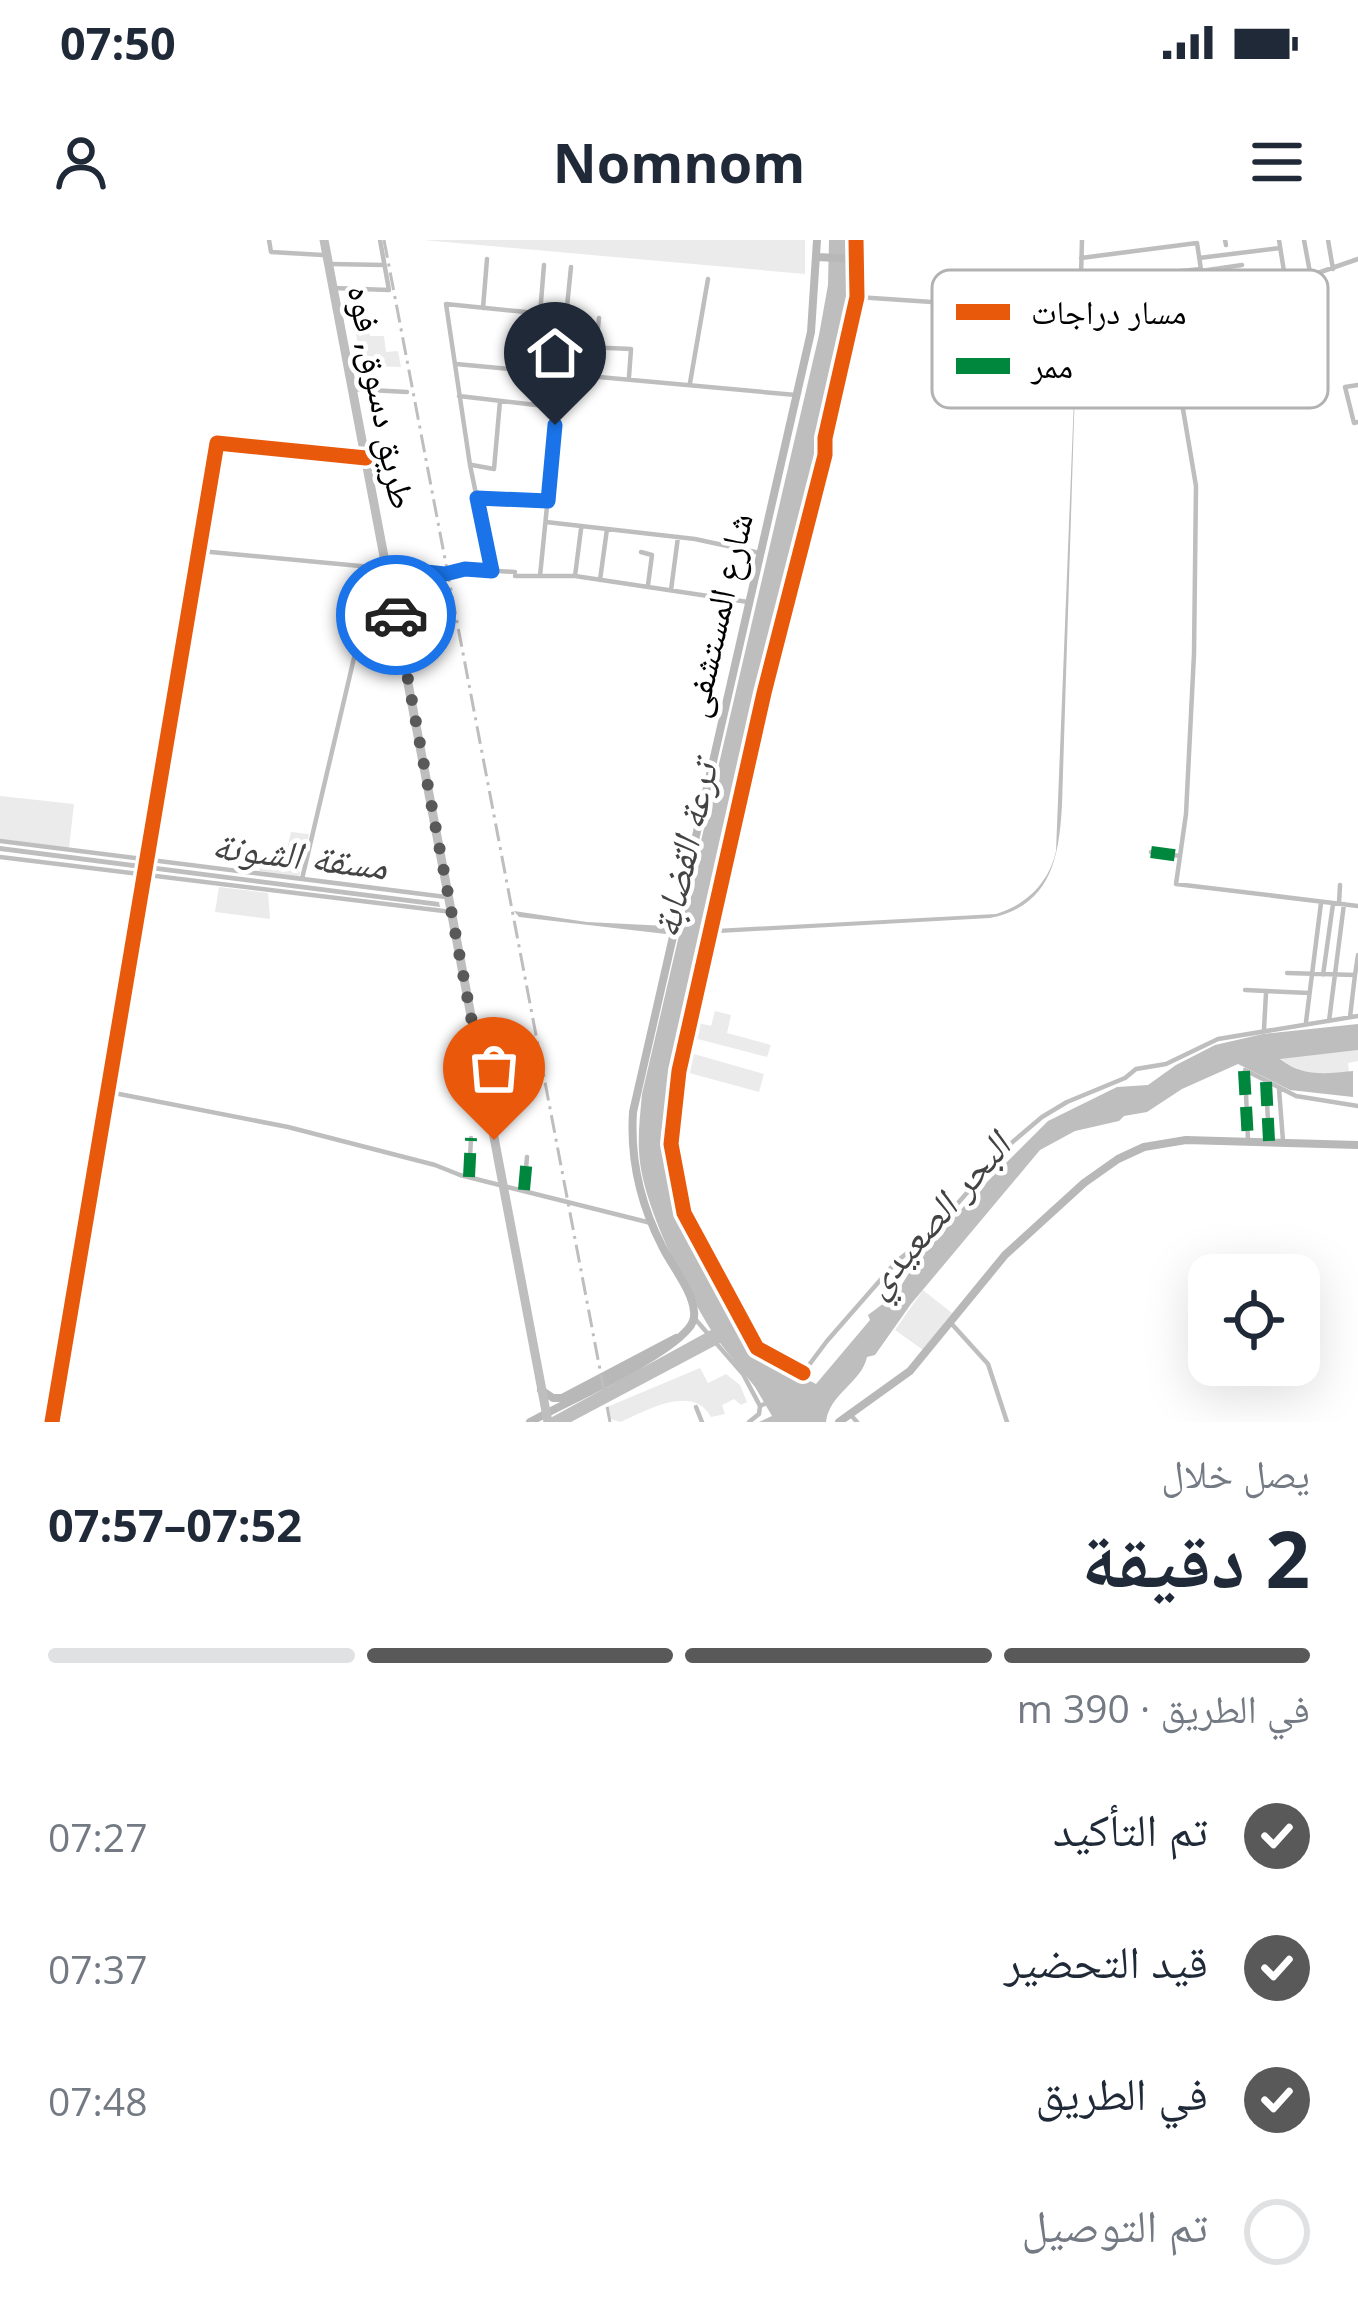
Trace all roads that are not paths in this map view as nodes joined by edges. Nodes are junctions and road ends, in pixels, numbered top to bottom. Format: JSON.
{"nodes":[{"id":1,"x":269,"y":240,"type":"edge"},
{"id":2,"x":324,"y":240,"type":"edge"},
{"id":3,"x":380,"y":240,"type":"edge"},
{"id":4,"x":817,"y":240,"type":"edge"},
{"id":5,"x":856,"y":240,"type":"edge"},
{"id":6,"x":1082,"y":240,"type":"edge"},
{"id":7,"x":1118,"y":240,"type":"edge"},
{"id":8,"x":1144,"y":240,"type":"edge"},
{"id":9,"x":1304,"y":240,"type":"edge"},
{"id":10,"x":1328,"y":240,"type":"edge"},
{"id":11,"x":1197,"y":241,"type":"edge"},
{"id":12,"x":1171,"y":243,"type":"edge"},
{"id":13,"x":1279,"y":244,"type":"edge"},
{"id":14,"x":1145,"y":249,"type":"junction"},
{"id":15,"x":1118,"y":252,"type":"junction"},
{"id":16,"x":820,"y":257,"type":"junction"},
{"id":17,"x":1081,"y":258,"type":"junction"},
{"id":18,"x":1199,"y":258,"type":"junction"},
{"id":19,"x":855,"y":259,"type":"junction"},
{"id":20,"x":1358,"y":259,"type":"edge"},
{"id":21,"x":328,"y":260,"type":"junction"},
{"id":22,"x":487,"y":260,"type":"dead end"},
{"id":23,"x":544,"y":265,"type":"dead end"},
{"id":24,"x":1242,"y":265,"type":"dead end"},
{"id":25,"x":384,"y":266,"type":"junction"},
{"id":26,"x":571,"y":267,"type":"dead end"},
{"id":27,"x":1333,"y":269,"type":"junction"},
{"id":28,"x":1080,"y":270,"type":"edge"},
{"id":29,"x":1201,"y":270,"type":"joint"},
{"id":30,"x":1307,"y":270,"type":"edge"},
{"id":31,"x":1328,"y":271,"type":"edge"},
{"id":32,"x":709,"y":279,"type":"dead end"},
{"id":33,"x":333,"y":288,"type":"junction"},
{"id":34,"x":857,"y":297,"type":"junction"},
{"id":35,"x":932,"y":302,"type":"edge"},
{"id":36,"x":483,"y":308,"type":"junction"},
{"id":37,"x":540,"y":314,"type":"junction"},
{"id":38,"x":566,"y":316,"type":"junction"},
{"id":39,"x":599,"y":318,"type":"dead end"},
{"id":40,"x":563,"y":346,"type":"junction"},
{"id":41,"x":596,"y":347,"type":"junction"},
{"id":42,"x":453,"y":364,"type":"junction"},
{"id":43,"x":560,"y":373,"type":"junction"},
{"id":44,"x":629,"y":379,"type":"junction"},
{"id":45,"x":690,"y":383,"type":"junction"},
{"id":46,"x":1358,"y":385,"type":"edge"},
{"id":47,"x":352,"y":389,"type":"junction"},
{"id":48,"x":407,"y":392,"type":"dead end"},
{"id":49,"x":796,"y":394,"type":"junction"},
{"id":50,"x":458,"y":396,"type":"junction"},
{"id":51,"x":500,"y":401,"type":"junction"},
{"id":52,"x":557,"y":407,"type":"junction"},
{"id":53,"x":1183,"y":408,"type":"edge"},
{"id":54,"x":1356,"y":422,"type":"edge"},
{"id":55,"x":366,"y":458,"type":"junction"},
{"id":56,"x":470,"y":465,"type":"junction"},
{"id":57,"x":477,"y":498,"type":"junction"},
{"id":58,"x":548,"y":501,"type":"junction"},
{"id":59,"x":545,"y":522,"type":"junction"},
{"id":60,"x":581,"y":526,"type":"junction"},
{"id":61,"x":607,"y":529,"type":"junction"},
{"id":62,"x":678,"y":537,"type":"junction"},
{"id":63,"x":200,"y":551,"type":"junction"},
{"id":64,"x":641,"y":552,"type":"dead end"},
{"id":65,"x":760,"y":553,"type":"junction"},
{"id":66,"x":492,"y":571,"type":"junction"},
{"id":67,"x":388,"y":573,"type":"junction"},
{"id":68,"x":540,"y":576,"type":"junction"},
{"id":69,"x":575,"y":577,"type":"junction"},
{"id":70,"x":600,"y":580,"type":"junction"},
{"id":71,"x":648,"y":586,"type":"junction"},
{"id":72,"x":671,"y":590,"type":"junction"},
{"id":73,"x":748,"y":602,"type":"junction"},
{"id":74,"x":0,"y":841,"type":"edge"},
{"id":75,"x":1151,"y":852,"type":"dead end"},
{"id":76,"x":1180,"y":856,"type":"junction"},
{"id":77,"x":0,"y":857,"type":"edge"},
{"id":78,"x":145,"y":862,"type":"junction"},
{"id":79,"x":143,"y":876,"type":"junction"},
{"id":80,"x":298,"y":879,"type":"junction"},
{"id":81,"x":1340,"y":885,"type":"dead end"},
{"id":82,"x":353,"y":886,"type":"junction"},
{"id":83,"x":292,"y":894,"type":"junction"},
{"id":84,"x":449,"y":898,"type":"junction"},
{"id":85,"x":351,"y":902,"type":"junction"},
{"id":86,"x":1321,"y":902,"type":"junction"},
{"id":87,"x":1338,"y":903,"type":"junction"},
{"id":88,"x":1358,"y":906,"type":"edge"},
{"id":89,"x":452,"y":912,"type":"junction"},
{"id":90,"x":1358,"y":955,"type":"edge"},
{"id":91,"x":1357,"y":964,"type":"edge"},
{"id":92,"x":1287,"y":974,"type":"dead end"},
{"id":93,"x":1311,"y":975,"type":"junction"},
{"id":94,"x":1323,"y":975,"type":"junction"},
{"id":95,"x":1334,"y":975,"type":"junction"},
{"id":96,"x":1355,"y":975,"type":"edge"},
{"id":97,"x":1245,"y":990,"type":"dead end"},
{"id":98,"x":1267,"y":991,"type":"junction"},
{"id":99,"x":1309,"y":993,"type":"junction"},
{"id":100,"x":1358,"y":1016,"type":"edge"},
{"id":101,"x":1350,"y":1018,"type":"junction"},
{"id":102,"x":1329,"y":1021,"type":"junction"},
{"id":103,"x":1306,"y":1022,"type":"junction"},
{"id":104,"x":1264,"y":1029,"type":"junction"},
{"id":105,"x":1266,"y":1082,"type":"junction"},
{"id":106,"x":1279,"y":1089,"type":"junction"},
{"id":107,"x":109,"y":1092,"type":"junction"},
{"id":108,"x":1358,"y":1106,"type":"edge"},
{"id":109,"x":472,"y":1138,"type":"dead end"},
{"id":110,"x":1248,"y":1141,"type":"junction"},
{"id":111,"x":1269,"y":1141,"type":"junction"},
{"id":112,"x":1283,"y":1141,"type":"junction"},
{"id":113,"x":1358,"y":1145,"type":"edge"},
{"id":114,"x":527,"y":1157,"type":"dead end"},
{"id":115,"x":469,"y":1177,"type":"junction"},
{"id":116,"x":503,"y":1186,"type":"junction"},
{"id":117,"x":524,"y":1190,"type":"junction"},
{"id":118,"x":651,"y":1222,"type":"junction"},
{"id":119,"x":694,"y":1318,"type":"junction"},
{"id":120,"x":950,"y":1322,"type":"junction"},
{"id":121,"x":803,"y":1373,"type":"junction"},
{"id":122,"x":541,"y":1390,"type":"junction"},
{"id":123,"x":573,"y":1395,"type":"junction"},
{"id":124,"x":760,"y":1406,"type":"junction"},
{"id":125,"x":697,"y":1407,"type":"dead end"},
{"id":126,"x":844,"y":1417,"type":"edge"},
{"id":127,"x":547,"y":1418,"type":"edge"},
{"id":128,"x":52,"y":1422,"type":"edge"},
{"id":129,"x":530,"y":1422,"type":"edge"},
{"id":130,"x":702,"y":1422,"type":"edge"},
{"id":131,"x":749,"y":1422,"type":"edge"},
{"id":132,"x":857,"y":1422,"type":"edge"},
{"id":133,"x":1006,"y":1422,"type":"edge"}],
"edges":[{"from":1,"to":21,"type":"street"},
{"from":2,"to":21,"type":"main road","name":"طريق دسوق, فوه"},
{"from":3,"to":25,"type":"street"},
{"from":4,"to":16,"type":"main road","name":"شارع المستشفى"},
{"from":5,"to":19,"type":"street"},
{"from":6,"to":17,"type":"street"},
{"from":7,"to":15,"type":"street"},
{"from":8,"to":14,"type":"street"},
{"from":9,"to":30,"type":"street"},
{"from":10,"to":27,"type":"street"},
{"from":11,"to":12,"type":"street"},
{"from":11,"to":18,"type":"street"},
{"from":12,"to":14,"type":"street"},
{"from":13,"to":18,"type":"street"},
{"from":14,"to":15,"type":"street"},
{"from":15,"to":17,"type":"street"},
{"from":16,"to":19,"type":"main road"},
{"from":16,"to":49,"type":"main road","name":"شارع المستشفى"},
{"from":17,"to":28,"type":"street"},
{"from":18,"to":29,"type":"street"},
{"from":19,"to":34,"type":"street"},
{"from":20,"to":27,"type":"street"},
{"from":21,"to":25,"type":"street"},
{"from":21,"to":33,"type":"main road","name":"طريق دسوق, فوه"},
{"from":22,"to":36,"type":"street"},
{"from":23,"to":37,"type":"street"},
{"from":24,"to":29,"type":"street"},
{"from":25,"to":33,"type":"street"},
{"from":26,"to":38,"type":"street"},
{"from":27,"to":31,"type":"street"},
{"from":32,"to":45,"type":"street"},
{"from":33,"to":47,"type":"main road","name":"طريق دسوق, فوه"},
{"from":34,"to":35,"type":"street"},
{"from":34,"to":121,"type":"street"},
{"from":36,"to":37,"type":"street"},
{"from":36,"to":42,"type":"street"},
{"from":37,"to":38,"type":"street"},
{"from":38,"to":40,"type":"street"},
{"from":39,"to":41,"type":"street"},
{"from":40,"to":41,"type":"street"},
{"from":40,"to":43,"type":"street"},
{"from":41,"to":44,"type":"street"},
{"from":42,"to":43,"type":"street"},
{"from":42,"to":50,"type":"street"},
{"from":43,"to":44,"type":"street"},
{"from":43,"to":52,"type":"street"},
{"from":44,"to":45,"type":"street"},
{"from":45,"to":49,"type":"street"},
{"from":46,"to":54,"type":"street"},
{"from":47,"to":48,"type":"street"},
{"from":47,"to":55,"type":"main road","name":"طريق دسوق, فوه"},
{"from":49,"to":65,"type":"main road","name":"شارع المستشفى"},
{"from":50,"to":51,"type":"street"},
{"from":50,"to":56,"type":"street"},
{"from":51,"to":52,"type":"street"},
{"from":51,"to":56,"type":"street"},
{"from":52,"to":58,"type":"street"},
{"from":53,"to":76,"type":"street"},
{"from":55,"to":63,"type":"street"},
{"from":55,"to":67,"type":"main road","name":"طريق دسوق, فوه"},
{"from":56,"to":57,"type":"street"},
{"from":57,"to":58,"type":"street"},
{"from":57,"to":66,"type":"street"},
{"from":58,"to":59,"type":"street"},
{"from":59,"to":60,"type":"street"},
{"from":59,"to":68,"type":"street"},
{"from":60,"to":61,"type":"street"},
{"from":60,"to":69,"type":"street"},
{"from":61,"to":62,"type":"street"},
{"from":61,"to":70,"type":"street"},
{"from":62,"to":65,"type":"street"},
{"from":62,"to":72,"type":"street"},
{"from":63,"to":67,"type":"street"},
{"from":63,"to":78,"type":"street"},
{"from":64,"to":71,"type":"street"},
{"from":65,"to":73,"type":"main road","name":"شارع المستشفى"},
{"from":66,"to":67,"type":"street"},
{"from":66,"to":68,"type":"street"},
{"from":67,"to":80,"type":"street"},
{"from":67,"to":84,"type":"main road","name":"طريق دسوق, فوه"},
{"from":68,"to":69,"type":"street"},
{"from":69,"to":70,"type":"street"},
{"from":70,"to":71,"type":"street"},
{"from":71,"to":72,"type":"street"},
{"from":72,"to":73,"type":"street"},
{"from":73,"to":118,"type":"main road","name":"شارع المستشفى"},
{"from":74,"to":78,"type":"street"},
{"from":75,"to":76,"type":"street"},
{"from":76,"to":86,"type":"street"},
{"from":77,"to":79,"type":"street"},
{"from":78,"to":79,"type":"street"},
{"from":78,"to":80,"type":"street"},
{"from":79,"to":83,"type":"street"},
{"from":79,"to":107,"type":"street"},
{"from":80,"to":82,"type":"street"},
{"from":80,"to":83,"type":"street"},
{"from":81,"to":87,"type":"street"},
{"from":82,"to":84,"type":"street"},
{"from":82,"to":85,"type":"street"},
{"from":83,"to":85,"type":"street"},
{"from":84,"to":89,"type":"main road","name":"طريق دسوق, فوه"},
{"from":85,"to":89,"type":"street"},
{"from":86,"to":87,"type":"street"},
{"from":86,"to":93,"type":"street"},
{"from":87,"to":88,"type":"street"},
{"from":87,"to":94,"type":"street"},
{"from":87,"to":95,"type":"street"},
{"from":89,"to":116,"type":"main road","name":"طريق دسوق, فوه"},
{"from":90,"to":91,"type":"street"},
{"from":91,"to":96,"type":"street"},
{"from":92,"to":93,"type":"street"},
{"from":93,"to":94,"type":"street"},
{"from":93,"to":99,"type":"street"},
{"from":94,"to":95,"type":"street"},
{"from":95,"to":96,"type":"street"},
{"from":95,"to":102,"type":"street"},
{"from":96,"to":101,"type":"street"},
{"from":97,"to":98,"type":"street"},
{"from":98,"to":99,"type":"street"},
{"from":98,"to":104,"type":"street"},
{"from":99,"to":103,"type":"street"},
{"from":100,"to":101,"type":"street"},
{"from":101,"to":102,"type":"street"},
{"from":102,"to":103,"type":"street"},
{"from":103,"to":104,"type":"street"},
{"from":104,"to":121,"type":"street"},
{"from":105,"to":106,"type":"street"},
{"from":105,"to":110,"type":"street"},
{"from":105,"to":111,"type":"street"},
{"from":106,"to":108,"type":"street"},
{"from":106,"to":112,"type":"street"},
{"from":107,"to":115,"type":"street"},
{"from":107,"to":128,"type":"street"},
{"from":109,"to":115,"type":"street"},
{"from":110,"to":111,"type":"main road"},
{"from":110,"to":120,"type":"main road"},
{"from":111,"to":112,"type":"main road"},
{"from":112,"to":113,"type":"main road"},
{"from":114,"to":117,"type":"street"},
{"from":115,"to":116,"type":"street"},
{"from":116,"to":117,"type":"street"},
{"from":116,"to":122,"type":"main road","name":"طريق دسوق, فوه"},
{"from":117,"to":118,"type":"street"},
{"from":118,"to":119,"type":"main road","name":"شارع المستشفى"},
{"from":119,"to":123,"type":"main road"},
{"from":119,"to":124,"type":"street"},
{"from":120,"to":126,"type":"main road"},
{"from":120,"to":133,"type":"street"},
{"from":121,"to":124,"type":"street"},
{"from":122,"to":123,"type":"main road"},
{"from":122,"to":127,"type":"main road","name":"طريق دسوق, فوه"},
{"from":123,"to":127,"type":"main road"},
{"from":124,"to":131,"type":"street"},
{"from":125,"to":130,"type":"street"},
{"from":126,"to":132,"type":"street"},
{"from":127,"to":129,"type":"main road"}]}
